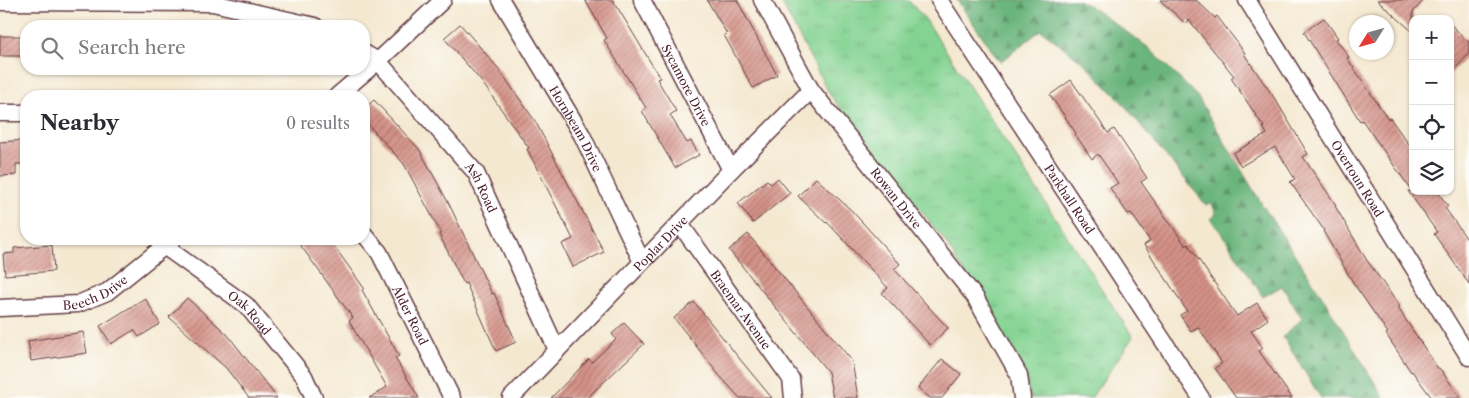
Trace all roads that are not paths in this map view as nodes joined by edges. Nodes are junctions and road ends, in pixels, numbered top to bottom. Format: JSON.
{"nodes":[{"id":1,"x":443,"y":0,"type":"edge"},
{"id":2,"x":501,"y":0,"type":"edge"},
{"id":3,"x":642,"y":0,"type":"edge"},
{"id":4,"x":762,"y":0,"type":"edge"},
{"id":5,"x":938,"y":0,"type":"edge"},
{"id":6,"x":1247,"y":0,"type":"edge"},
{"id":7,"x":0,"y":2,"type":"edge"},
{"id":8,"x":288,"y":20,"type":"edge"},
{"id":9,"x":371,"y":57,"type":"edge"},
{"id":10,"x":355,"y":75,"type":"edge"},
{"id":11,"x":342,"y":90,"type":"edge"},
{"id":12,"x":811,"y":90,"type":"junction"},
{"id":13,"x":0,"y":113,"type":"edge"},
{"id":14,"x":20,"y":113,"type":"edge"},
{"id":15,"x":732,"y":170,"type":"junction"},
{"id":16,"x":680,"y":224,"type":"junction"},
{"id":17,"x":370,"y":241,"type":"edge"},
{"id":18,"x":166,"y":245,"type":"edge"},
{"id":19,"x":171,"y":245,"type":"edge"},
{"id":20,"x":642,"y":262,"type":"junction"},
{"id":21,"x":0,"y":308,"type":"edge"},
{"id":22,"x":557,"y":350,"type":"junction"},
{"id":23,"x":1469,"y":357,"type":"edge"},
{"id":24,"x":314,"y":398,"type":"edge"},
{"id":25,"x":452,"y":398,"type":"edge"},
{"id":26,"x":511,"y":398,"type":"edge"},
{"id":27,"x":793,"y":398,"type":"edge"},
{"id":28,"x":1022,"y":398,"type":"edge"},
{"id":29,"x":1201,"y":398,"type":"edge"}],
"edges":[{"from":1,"to":9,"type":"street"},
{"from":2,"to":20,"type":"street","name":"Hornbeam Drive"},
{"from":3,"to":15,"type":"street","name":"Sycamore Drive"},
{"from":4,"to":12,"type":"street","name":"Rowan Drive"},
{"from":5,"to":29,"type":"street","name":"Parkhall Road"},
{"from":6,"to":23,"type":"street","name":"Overtoun Road"},
{"from":7,"to":8,"type":"street"},
{"from":9,"to":22,"type":"street","name":"Ash Road"},
{"from":10,"to":11,"type":"street"},
{"from":12,"to":15,"type":"street","name":"Poplar Drive"},
{"from":12,"to":28,"type":"street","name":"Rowan Drive"},
{"from":13,"to":14,"type":"street"},
{"from":15,"to":16,"type":"street","name":"Poplar Drive"},
{"from":16,"to":20,"type":"street","name":"Poplar Drive"},
{"from":16,"to":27,"type":"street","name":"Braemar Avenue"},
{"from":17,"to":25,"type":"street","name":"Alder Road"},
{"from":18,"to":21,"type":"street","name":"Beech Drive"},
{"from":19,"to":24,"type":"street","name":"Oak Road"},
{"from":20,"to":22,"type":"street","name":"Poplar Drive"},
{"from":22,"to":26,"type":"street","name":"Poplar Drive"}]}
